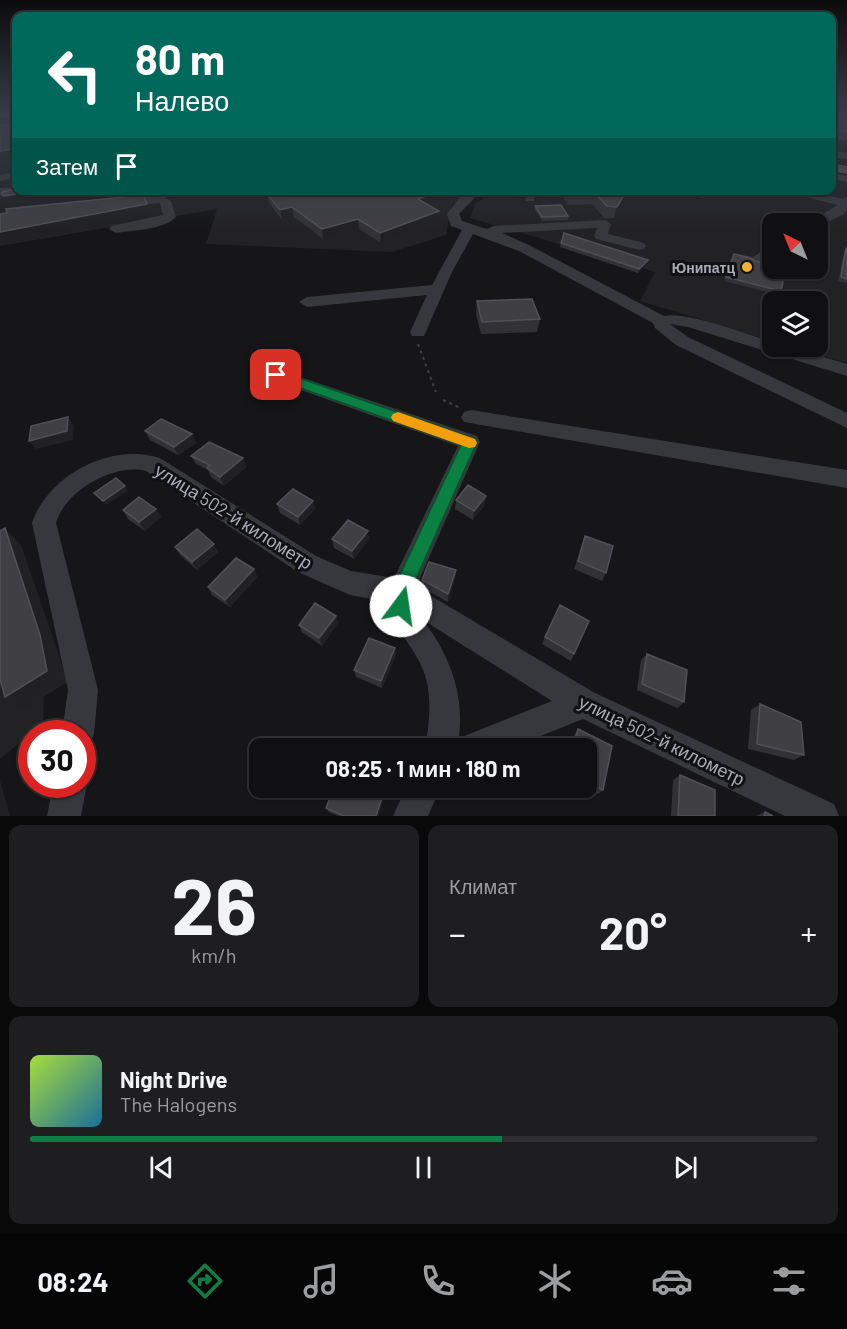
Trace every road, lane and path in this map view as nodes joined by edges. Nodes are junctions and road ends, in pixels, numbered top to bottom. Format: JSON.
{"nodes":[{"id":1,"x":471,"y":195,"type":"edge"},
{"id":2,"x":809,"y":195,"type":"edge"},
{"id":3,"x":846,"y":202,"type":"edge"},
{"id":4,"x":108,"y":204,"type":"edge"},
{"id":5,"x":828,"y":218,"type":"edge"},
{"id":6,"x":116,"y":229,"type":"dead end"},
{"id":7,"x":474,"y":230,"type":"junction"},
{"id":8,"x":639,"y":246,"type":"dead end"},
{"id":9,"x":762,"y":257,"type":"edge"},
{"id":10,"x":758,"y":260,"type":"edge"},
{"id":11,"x":437,"y":289,"type":"junction"},
{"id":12,"x":307,"y":302,"type":"dead end"},
{"id":13,"x":662,"y":321,"type":"junction"},
{"id":14,"x":418,"y":332,"type":"joint"},
{"id":15,"x":847,"y":370,"type":"edge"},
{"id":16,"x":276,"y":375,"type":"dead end"},
{"id":17,"x":436,"y":392,"type":"dead end"},
{"id":18,"x":471,"y":417,"type":"dead end"},
{"id":19,"x":847,"y":421,"type":"edge"},
{"id":20,"x":847,"y":479,"type":"edge"},
{"id":21,"x":401,"y":592,"type":"junction"},
{"id":22,"x":584,"y":704,"type":"junction"},
{"id":23,"x":80,"y":720,"type":"edge"},
{"id":24,"x":443,"y":738,"type":"edge"},
{"id":25,"x":497,"y":738,"type":"edge"},
{"id":26,"x":67,"y":798,"type":"edge"},
{"id":27,"x":419,"y":798,"type":"edge"},
{"id":28,"x":64,"y":816,"type":"edge"},
{"id":29,"x":410,"y":816,"type":"edge"},
{"id":30,"x":822,"y":816,"type":"edge"}],
"edges":[{"from":1,"to":7,"type":"street"},
{"from":2,"to":3,"type":"street"},
{"from":3,"to":5,"type":"street"},
{"from":4,"to":6,"type":"street"},
{"from":7,"to":8,"type":"street"},
{"from":7,"to":11,"type":"street"},
{"from":7,"to":13,"type":"street"},
{"from":9,"to":10,"type":"street"},
{"from":11,"to":12,"type":"street"},
{"from":11,"to":14,"type":"street"},
{"from":13,"to":15,"type":"street"},
{"from":13,"to":19,"type":"street"},
{"from":14,"to":17,"type":"path"},
{"from":16,"to":21,"type":"street"},
{"from":18,"to":20,"type":"street"},
{"from":21,"to":22,"type":"street","name":"улица 502-й километр"},
{"from":21,"to":23,"type":"street","name":"улица 502-й километр"},
{"from":21,"to":24,"type":"street"},
{"from":22,"to":25,"type":"street"},
{"from":22,"to":30,"type":"street","name":"улица 502-й километр"},
{"from":26,"to":28,"type":"street"},
{"from":27,"to":29,"type":"street"}]}
